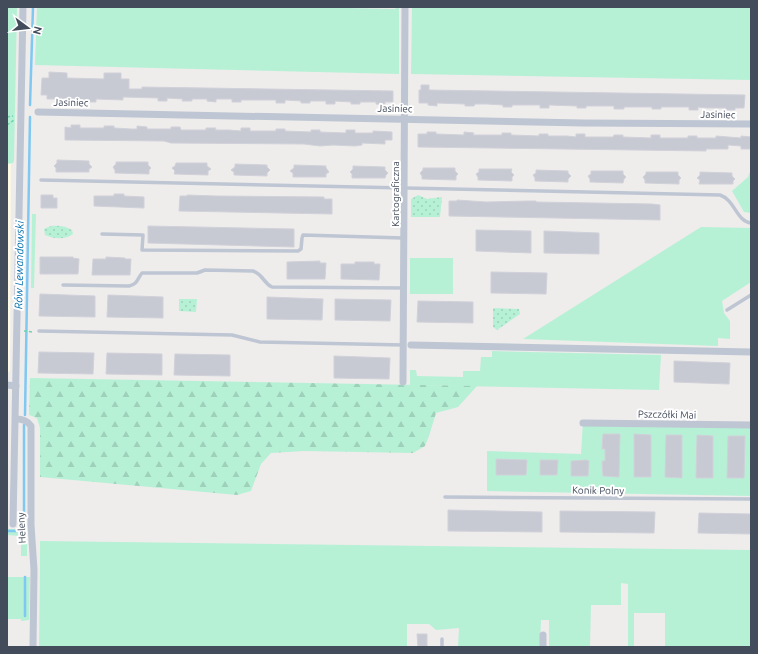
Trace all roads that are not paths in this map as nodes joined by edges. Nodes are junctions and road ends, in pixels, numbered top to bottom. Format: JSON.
{"nodes":[{"id":1,"x":24,"y":7,"type":"edge"},
{"id":2,"x":406,"y":7,"type":"edge"},
{"id":3,"x":38,"y":112,"type":"dead end"},
{"id":4,"x":405,"y":118,"type":"junction"},
{"id":5,"x":751,"y":124,"type":"edge"},
{"id":6,"x":41,"y":180,"type":"dead end"},
{"id":7,"x":404,"y":189,"type":"junction"},
{"id":8,"x":751,"y":223,"type":"edge"},
{"id":9,"x":102,"y":234,"type":"dead end"},
{"id":10,"x":404,"y":238,"type":"junction"},
{"id":11,"x":63,"y":285,"type":"dead end"},
{"id":12,"x":404,"y":288,"type":"junction"},
{"id":13,"x":751,"y":295,"type":"edge"},
{"id":14,"x":727,"y":310,"type":"dead end"},
{"id":15,"x":38,"y":332,"type":"dead end"},
{"id":16,"x":407,"y":345,"type":"junction"},
{"id":17,"x":751,"y":352,"type":"edge"},
{"id":18,"x":403,"y":382,"type":"dead end"},
{"id":19,"x":7,"y":385,"type":"edge"},
{"id":20,"x":16,"y":386,"type":"junction"},
{"id":21,"x":16,"y":419,"type":"junction"},
{"id":22,"x":583,"y":423,"type":"dead end"},
{"id":23,"x":751,"y":425,"type":"edge"},
{"id":24,"x":445,"y":496,"type":"dead end"},
{"id":25,"x":751,"y":500,"type":"edge"},
{"id":26,"x":13,"y":524,"type":"dead end"},
{"id":27,"x":544,"y":635,"type":"dead end"},
{"id":28,"x":442,"y":639,"type":"dead end"},
{"id":29,"x":34,"y":647,"type":"edge"},
{"id":30,"x":442,"y":647,"type":"edge"},
{"id":31,"x":543,"y":647,"type":"edge"}],
"edges":[{"from":1,"to":20,"type":"street"},
{"from":2,"to":4,"type":"street","name":"Kartograficzna"},
{"from":3,"to":4,"type":"street","name":"Jasiniec"},
{"from":4,"to":5,"type":"street","name":"Jasiniec"},
{"from":4,"to":7,"type":"street","name":"Kartograficzna"},
{"from":6,"to":7,"type":"lane"},
{"from":7,"to":8,"type":"lane"},
{"from":7,"to":10,"type":"street","name":"Kartograficzna"},
{"from":9,"to":10,"type":"lane"},
{"from":10,"to":12,"type":"street","name":"Kartograficzna"},
{"from":11,"to":12,"type":"lane"},
{"from":12,"to":16,"type":"street","name":"Kartograficzna"},
{"from":13,"to":14,"type":"lane"},
{"from":15,"to":16,"type":"lane"},
{"from":16,"to":17,"type":"street"},
{"from":16,"to":18,"type":"street","name":"Kartograficzna"},
{"from":19,"to":20,"type":"street"},
{"from":20,"to":21,"type":"street"},
{"from":21,"to":26,"type":"street"},
{"from":21,"to":29,"type":"street","name":"Heleny"},
{"from":22,"to":23,"type":"street","name":"Pszczółki Mai"},
{"from":24,"to":25,"type":"lane","name":"Konik Polny"},
{"from":27,"to":31,"type":"street"},
{"from":28,"to":30,"type":"lane"}]}
